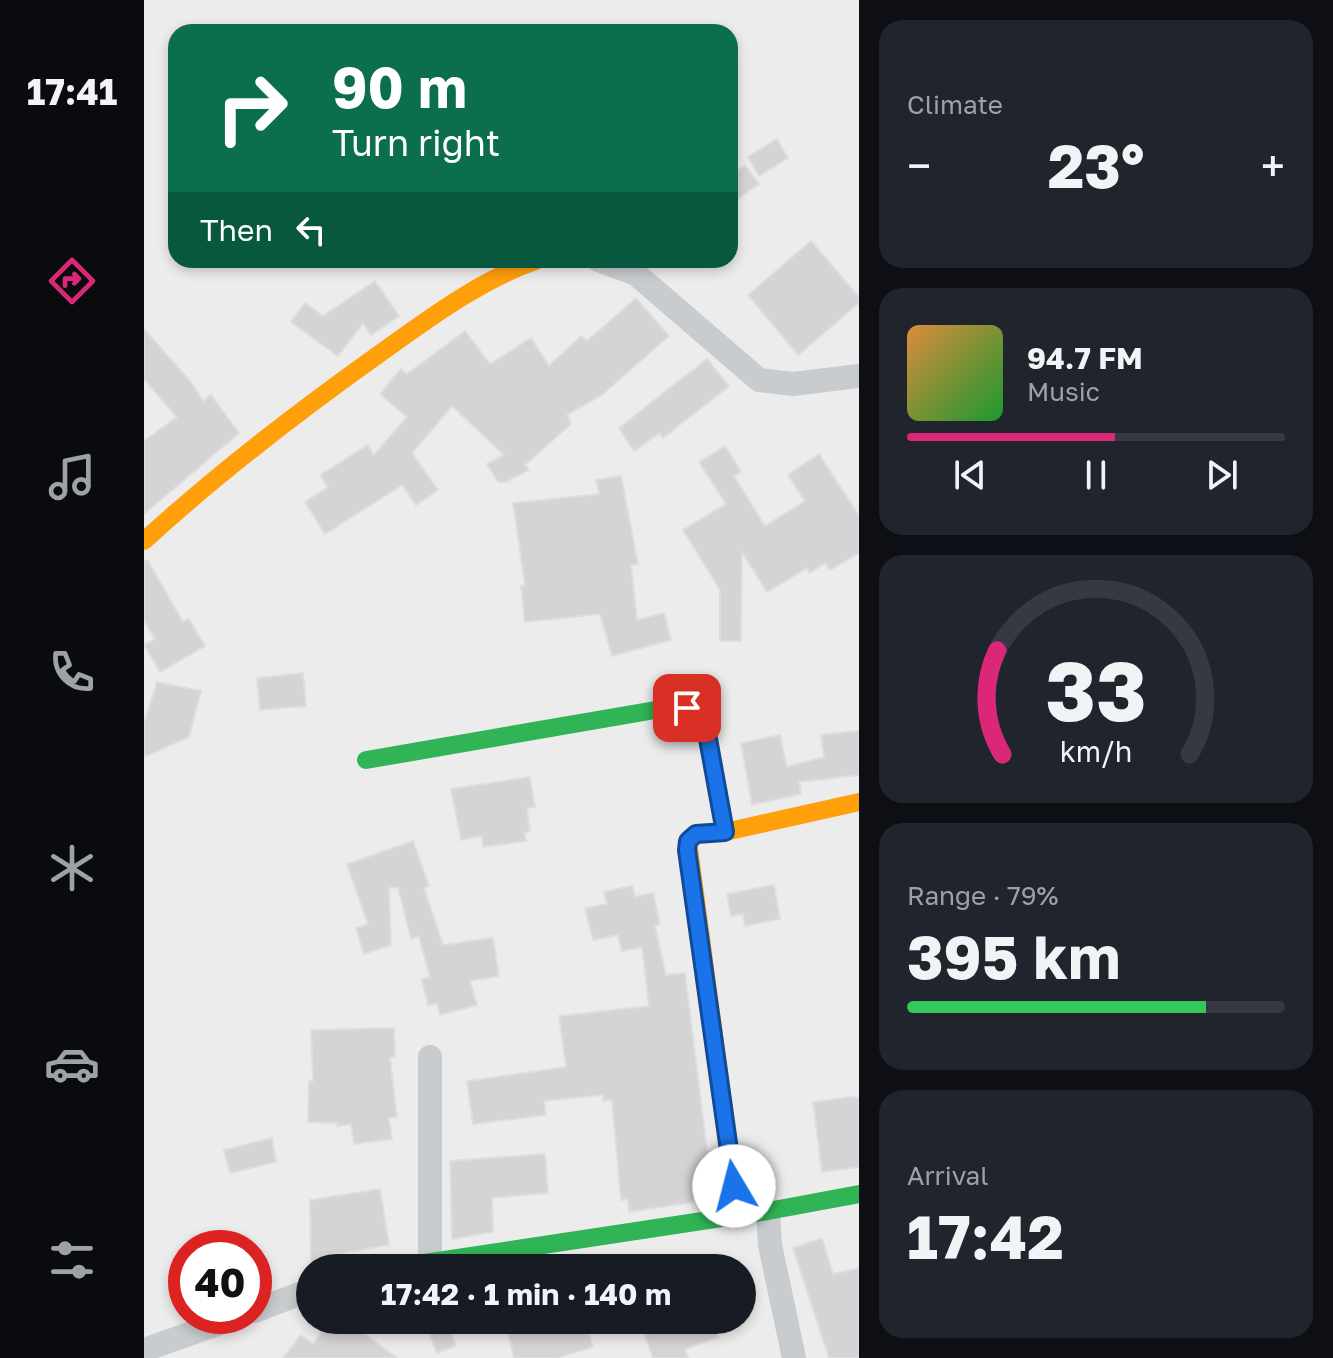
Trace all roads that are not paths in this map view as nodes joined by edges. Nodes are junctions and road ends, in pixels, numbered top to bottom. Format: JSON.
{"nodes":[{"id":1,"x":517,"y":268,"type":"edge"},
{"id":2,"x":620,"y":268,"type":"edge"},
{"id":3,"x":859,"y":376,"type":"edge"},
{"id":4,"x":144,"y":541,"type":"edge"},
{"id":5,"x":366,"y":760,"type":"dead end"},
{"id":6,"x":859,"y":802,"type":"edge"},
{"id":7,"x":725,"y":832,"type":"junction"},
{"id":8,"x":430,"y":1057,"type":"dead end"},
{"id":9,"x":859,"y":1194,"type":"edge"},
{"id":10,"x":768,"y":1211,"type":"junction"},
{"id":11,"x":738,"y":1215,"type":"junction"},
{"id":12,"x":430,"y":1254,"type":"edge"},
{"id":13,"x":477,"y":1254,"type":"edge"},
{"id":14,"x":296,"y":1295,"type":"edge"},
{"id":15,"x":272,"y":1304,"type":"edge"},
{"id":16,"x":189,"y":1334,"type":"edge"},
{"id":17,"x":144,"y":1350,"type":"edge"},
{"id":18,"x":794,"y":1358,"type":"edge"}],
"edges":[{"from":1,"to":4,"type":"street"},
{"from":2,"to":3,"type":"street"},
{"from":5,"to":7,"type":"street"},
{"from":6,"to":7,"type":"street"},
{"from":7,"to":11,"type":"street"},
{"from":8,"to":12,"type":"street"},
{"from":9,"to":10,"type":"street"},
{"from":10,"to":11,"type":"street"},
{"from":10,"to":18,"type":"street"},
{"from":11,"to":13,"type":"street"},
{"from":14,"to":15,"type":"street"},
{"from":16,"to":17,"type":"street"}]}
